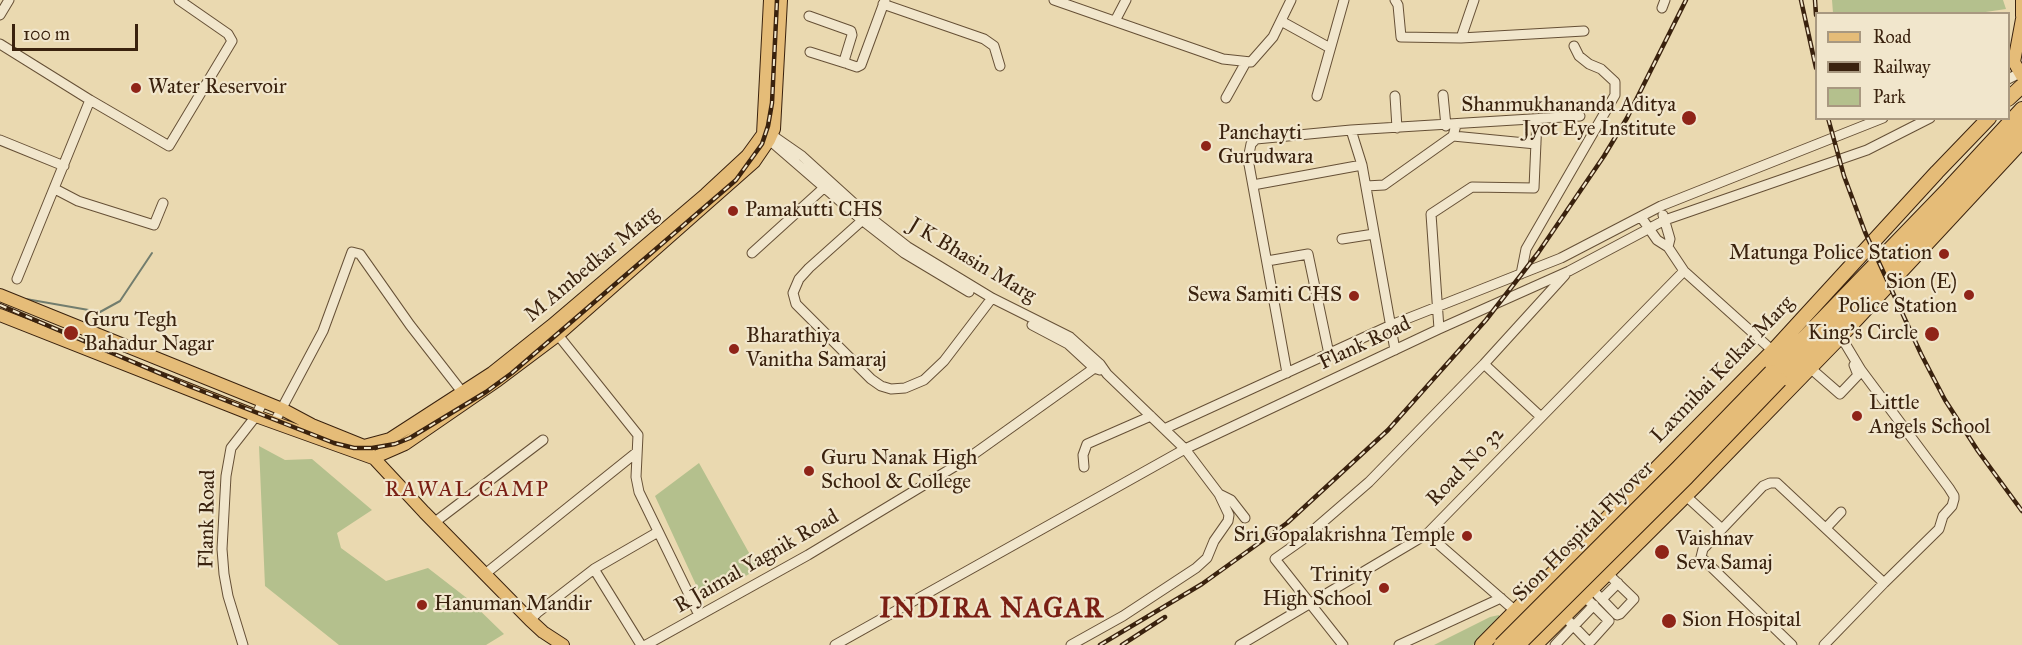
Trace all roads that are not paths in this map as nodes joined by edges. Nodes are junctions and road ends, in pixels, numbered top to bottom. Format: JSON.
{"nodes":[{"id":1,"x":9,"y":0,"type":"edge"},
{"id":2,"x":179,"y":0,"type":"edge"},
{"id":3,"x":770,"y":0,"type":"edge"},
{"id":4,"x":781,"y":0,"type":"edge"},
{"id":5,"x":1054,"y":0,"type":"edge"},
{"id":6,"x":1126,"y":0,"type":"edge"},
{"id":7,"x":1292,"y":0,"type":"edge"},
{"id":8,"x":1344,"y":0,"type":"edge"},
{"id":9,"x":1395,"y":0,"type":"edge"},
{"id":10,"x":1474,"y":0,"type":"edge"},
{"id":11,"x":2022,"y":0,"type":"edge"},
{"id":12,"x":884,"y":2,"type":"edge"},
{"id":13,"x":0,"y":15,"type":"edge"},
{"id":14,"x":808,"y":16,"type":"dead end"},
{"id":15,"x":2022,"y":18,"type":"edge"},
{"id":16,"x":1115,"y":21,"type":"junction"},
{"id":17,"x":1281,"y":21,"type":"junction"},
{"id":18,"x":1584,"y":31,"type":"dead end"},
{"id":19,"x":1461,"y":39,"type":"junction"},
{"id":20,"x":0,"y":44,"type":"edge"},
{"id":21,"x":1574,"y":46,"type":"dead end"},
{"id":22,"x":1330,"y":48,"type":"junction"},
{"id":23,"x":810,"y":52,"type":"dead end"},
{"id":24,"x":1246,"y":62,"type":"junction"},
{"id":25,"x":845,"y":63,"type":"junction"},
{"id":26,"x":1000,"y":66,"type":"dead end"},
{"id":27,"x":2017,"y":73,"type":"edge"},
{"id":28,"x":2010,"y":93,"type":"edge"},
{"id":29,"x":1443,"y":94,"type":"dead end"},
{"id":30,"x":1317,"y":96,"type":"dead end"},
{"id":31,"x":1395,"y":96,"type":"dead end"},
{"id":32,"x":1226,"y":98,"type":"dead end"},
{"id":33,"x":90,"y":100,"type":"junction"},
{"id":34,"x":2022,"y":109,"type":"edge"},
{"id":35,"x":1580,"y":116,"type":"dead end"},
{"id":36,"x":1537,"y":119,"type":"junction"},
{"id":37,"x":1878,"y":120,"type":"edge"},
{"id":38,"x":1926,"y":120,"type":"edge"},
{"id":39,"x":1987,"y":120,"type":"edge"},
{"id":40,"x":1451,"y":125,"type":"junction"},
{"id":41,"x":2022,"y":126,"type":"edge"},
{"id":42,"x":1397,"y":128,"type":"junction"},
{"id":43,"x":1351,"y":130,"type":"junction"},
{"id":44,"x":767,"y":134,"type":"junction"},
{"id":45,"x":1453,"y":135,"type":"junction"},
{"id":46,"x":0,"y":140,"type":"edge"},
{"id":47,"x":2021,"y":143,"type":"edge"},
{"id":48,"x":1536,"y":144,"type":"junction"},
{"id":49,"x":1362,"y":165,"type":"junction"},
{"id":50,"x":64,"y":166,"type":"junction"},
{"id":51,"x":827,"y":185,"type":"junction"},
{"id":52,"x":1253,"y":185,"type":"junction"},
{"id":53,"x":1366,"y":186,"type":"junction"},
{"id":54,"x":55,"y":189,"type":"junction"},
{"id":55,"x":1953,"y":191,"type":"junction"},
{"id":56,"x":163,"y":203,"type":"dead end"},
{"id":57,"x":1661,"y":206,"type":"junction"},
{"id":58,"x":1935,"y":211,"type":"junction"},
{"id":59,"x":1641,"y":217,"type":"junction"},
{"id":60,"x":865,"y":218,"type":"junction"},
{"id":61,"x":1665,"y":220,"type":"junction"},
{"id":62,"x":1890,"y":223,"type":"junction"},
{"id":63,"x":1649,"y":228,"type":"junction"},
{"id":64,"x":1374,"y":234,"type":"junction"},
{"id":65,"x":1341,"y":239,"type":"dead end"},
{"id":66,"x":1668,"y":247,"type":"junction"},
{"id":67,"x":1921,"y":251,"type":"junction"},
{"id":68,"x":752,"y":253,"type":"dead end"},
{"id":69,"x":1267,"y":261,"type":"junction"},
{"id":70,"x":1569,"y":271,"type":"junction"},
{"id":71,"x":1684,"y":271,"type":"junction"},
{"id":72,"x":1521,"y":274,"type":"junction"},
{"id":73,"x":17,"y":279,"type":"dead end"},
{"id":74,"x":0,"y":296,"type":"edge"},
{"id":75,"x":991,"y":301,"type":"junction"},
{"id":76,"x":1436,"y":307,"type":"junction"},
{"id":77,"x":0,"y":315,"type":"edge"},
{"id":78,"x":1391,"y":325,"type":"junction"},
{"id":79,"x":1439,"y":329,"type":"junction"},
{"id":80,"x":554,"y":330,"type":"junction"},
{"id":81,"x":1839,"y":337,"type":"junction"},
{"id":82,"x":124,"y":345,"type":"junction"},
{"id":83,"x":1775,"y":348,"type":"junction"},
{"id":84,"x":1395,"y":350,"type":"junction"},
{"id":85,"x":1329,"y":354,"type":"junction"},
{"id":86,"x":117,"y":361,"type":"junction"},
{"id":87,"x":1484,"y":364,"type":"junction"},
{"id":88,"x":1097,"y":366,"type":"junction"},
{"id":89,"x":1807,"y":369,"type":"junction"},
{"id":90,"x":1287,"y":373,"type":"junction"},
{"id":91,"x":1775,"y":376,"type":"junction"},
{"id":92,"x":466,"y":396,"type":"junction"},
{"id":93,"x":263,"y":401,"type":"junction"},
{"id":94,"x":282,"y":409,"type":"junction"},
{"id":95,"x":256,"y":416,"type":"junction"},
{"id":96,"x":1151,"y":416,"type":"junction"},
{"id":97,"x":1541,"y":417,"type":"junction"},
{"id":98,"x":274,"y":423,"type":"junction"},
{"id":99,"x":1164,"y":429,"type":"junction"},
{"id":100,"x":543,"y":440,"type":"dead end"},
{"id":101,"x":364,"y":446,"type":"junction"},
{"id":102,"x":1185,"y":449,"type":"junction"},
{"id":103,"x":637,"y":452,"type":"junction"},
{"id":104,"x":373,"y":458,"type":"junction"},
{"id":105,"x":1084,"y":467,"type":"dead end"},
{"id":106,"x":1219,"y":494,"type":"junction"},
{"id":107,"x":1686,"y":496,"type":"junction"},
{"id":108,"x":1841,"y":512,"type":"dead end"},
{"id":109,"x":1245,"y":518,"type":"dead end"},
{"id":110,"x":435,"y":522,"type":"junction"},
{"id":111,"x":1826,"y":528,"type":"junction"},
{"id":112,"x":1722,"y":529,"type":"junction"},
{"id":113,"x":658,"y":532,"type":"junction"},
{"id":114,"x":1427,"y":534,"type":"junction"},
{"id":115,"x":594,"y":569,"type":"junction"},
{"id":116,"x":485,"y":573,"type":"junction"},
{"id":117,"x":1607,"y":573,"type":"junction"},
{"id":118,"x":1618,"y":583,"type":"junction"},
{"id":119,"x":1884,"y":583,"type":"junction"},
{"id":120,"x":1593,"y":597,"type":"junction"},
{"id":121,"x":1501,"y":598,"type":"junction"},
{"id":122,"x":1310,"y":602,"type":"junction"},
{"id":123,"x":1515,"y":610,"type":"junction"},
{"id":124,"x":699,"y":615,"type":"junction"},
{"id":125,"x":530,"y":620,"type":"junction"},
{"id":126,"x":1567,"y":623,"type":"junction"},
{"id":127,"x":1539,"y":640,"type":"edge"},
{"id":128,"x":243,"y":645,"type":"edge"},
{"id":129,"x":563,"y":645,"type":"edge"},
{"id":130,"x":640,"y":645,"type":"edge"},
{"id":131,"x":646,"y":645,"type":"edge"},
{"id":132,"x":835,"y":645,"type":"edge"},
{"id":133,"x":1071,"y":645,"type":"edge"},
{"id":134,"x":1240,"y":645,"type":"edge"},
{"id":135,"x":1343,"y":645,"type":"edge"},
{"id":136,"x":1399,"y":645,"type":"edge"},
{"id":137,"x":1482,"y":645,"type":"edge"},
{"id":138,"x":1501,"y":645,"type":"edge"},
{"id":139,"x":1518,"y":645,"type":"edge"},
{"id":140,"x":1555,"y":645,"type":"edge"},
{"id":141,"x":1587,"y":645,"type":"edge"},
{"id":142,"x":1792,"y":645,"type":"edge"},
{"id":143,"x":1824,"y":645,"type":"edge"}],
"edges":[{"from":1,"to":13,"type":"street"},
{"from":2,"to":33,"type":"street"},
{"from":3,"to":44,"type":"main road"},
{"from":4,"to":44,"type":"main road"},
{"from":5,"to":16,"type":"street"},
{"from":6,"to":16,"type":"street"},
{"from":7,"to":17,"type":"street"},
{"from":8,"to":22,"type":"street"},
{"from":9,"to":19,"type":"street"},
{"from":10,"to":19,"type":"street"},
{"from":11,"to":15,"type":"main road"},
{"from":12,"to":25,"type":"street"},
{"from":12,"to":26,"type":"street"},
{"from":14,"to":25,"type":"street"},
{"from":15,"to":27,"type":"main road"},
{"from":16,"to":24,"type":"street"},
{"from":17,"to":22,"type":"street"},
{"from":17,"to":24,"type":"street"},
{"from":18,"to":19,"type":"street"},
{"from":20,"to":33,"type":"street"},
{"from":21,"to":72,"type":"street"},
{"from":22,"to":30,"type":"street"},
{"from":23,"to":25,"type":"street"},
{"from":24,"to":32,"type":"street"},
{"from":27,"to":28,"type":"highway"},
{"from":29,"to":40,"type":"street"},
{"from":31,"to":42,"type":"street"},
{"from":33,"to":50,"type":"street"},
{"from":34,"to":55,"type":"highway"},
{"from":35,"to":36,"type":"street"},
{"from":36,"to":40,"type":"street"},
{"from":36,"to":48,"type":"street"},
{"from":37,"to":57,"type":"street"},
{"from":38,"to":61,"type":"street","name":"Flank Road"},
{"from":39,"to":62,"type":"highway","name":"Laxmibai Kelkar Marg"},
{"from":40,"to":42,"type":"street"},
{"from":40,"to":45,"type":"street"},
{"from":41,"to":55,"type":"highway"},
{"from":42,"to":43,"type":"street"},
{"from":43,"to":49,"type":"street"},
{"from":43,"to":52,"type":"street"},
{"from":44,"to":51,"type":"street","name":"J K Bhasin Marg"},
{"from":44,"to":80,"type":"main road","name":"M Ambedkar Marg"},
{"from":45,"to":48,"type":"street"},
{"from":45,"to":53,"type":"street"},
{"from":46,"to":50,"type":"street"},
{"from":47,"to":67,"type":"highway"},
{"from":48,"to":76,"type":"street"},
{"from":49,"to":52,"type":"street"},
{"from":49,"to":53,"type":"street"},
{"from":50,"to":54,"type":"street"},
{"from":51,"to":60,"type":"street","name":"J K Bhasin Marg"},
{"from":51,"to":68,"type":"street"},
{"from":52,"to":69,"type":"street"},
{"from":53,"to":64,"type":"street"},
{"from":54,"to":56,"type":"street"},
{"from":54,"to":73,"type":"street"},
{"from":55,"to":58,"type":"highway"},
{"from":57,"to":59,"type":"street"},
{"from":57,"to":61,"type":"street"},
{"from":58,"to":62,"type":"highway"},
{"from":58,"to":67,"type":"highway"},
{"from":58,"to":91,"type":"highway"},
{"from":59,"to":63,"type":"street"},
{"from":59,"to":72,"type":"street"},
{"from":60,"to":75,"type":"street","name":"J K Bhasin Marg"},
{"from":60,"to":75,"type":"street"},
{"from":61,"to":63,"type":"street","name":"Flank Road"},
{"from":61,"to":66,"type":"street"},
{"from":62,"to":83,"type":"highway","name":"Laxmibai Kelkar Marg"},
{"from":63,"to":66,"type":"street"},
{"from":63,"to":70,"type":"street","name":"Flank Road"},
{"from":64,"to":65,"type":"street"},
{"from":64,"to":78,"type":"street"},
{"from":66,"to":71,"type":"street"},
{"from":67,"to":81,"type":"highway"},
{"from":69,"to":85,"type":"street"},
{"from":69,"to":90,"type":"street"},
{"from":70,"to":79,"type":"street","name":"Flank Road"},
{"from":70,"to":87,"type":"street"},
{"from":71,"to":83,"type":"street"},
{"from":71,"to":97,"type":"street","name":"Road No 32"},
{"from":72,"to":76,"type":"street"},
{"from":74,"to":82,"type":"main road"},
{"from":75,"to":88,"type":"street","name":"J K Bhasin Marg"},
{"from":76,"to":78,"type":"street"},
{"from":76,"to":79,"type":"street"},
{"from":77,"to":86,"type":"main road"},
{"from":78,"to":84,"type":"street"},
{"from":78,"to":85,"type":"street"},
{"from":79,"to":84,"type":"street","name":"Flank Road"},
{"from":80,"to":92,"type":"main road","name":"M Ambedkar Marg"},
{"from":80,"to":103,"type":"street"},
{"from":81,"to":89,"type":"highway"},
{"from":81,"to":89,"type":"street"},
{"from":81,"to":119,"type":"street"},
{"from":82,"to":86,"type":"main road"},
{"from":82,"to":93,"type":"main road"},
{"from":83,"to":91,"type":"highway"},
{"from":83,"to":123,"type":"highway","name":"Laxmibai Kelkar Marg"},
{"from":84,"to":102,"type":"street","name":"Flank Road"},
{"from":85,"to":90,"type":"street"},
{"from":86,"to":95,"type":"main road"},
{"from":87,"to":97,"type":"street"},
{"from":87,"to":122,"type":"street"},
{"from":88,"to":96,"type":"street","name":"J K Bhasin Marg"},
{"from":88,"to":124,"type":"street","name":"R Jaimal Yagnik Road"},
{"from":89,"to":91,"type":"highway"},
{"from":89,"to":107,"type":"highway"},
{"from":90,"to":99,"type":"street"},
{"from":91,"to":138,"type":"highway","name":"Sion Hospital Flyover","bridge":true},
{"from":91,"to":139,"type":"highway","name":"Sion Hospital Flyover","bridge":true},
{"from":92,"to":94,"type":"street"},
{"from":92,"to":101,"type":"main road","name":"M Ambedkar Marg"},
{"from":92,"to":104,"type":"main road"},
{"from":93,"to":94,"type":"main road"},
{"from":93,"to":95,"type":"street","name":"Flank Road"},
{"from":94,"to":98,"type":"street"},
{"from":94,"to":101,"type":"main road"},
{"from":95,"to":98,"type":"main road"},
{"from":95,"to":128,"type":"street","name":"Flank Road"},
{"from":96,"to":99,"type":"street","name":"J K Bhasin Marg"},
{"from":96,"to":105,"type":"street"},
{"from":97,"to":114,"type":"street","name":"Road No 32"},
{"from":98,"to":104,"type":"main road"},
{"from":99,"to":102,"type":"street","name":"J K Bhasin Marg"},
{"from":100,"to":110,"type":"street"},
{"from":101,"to":104,"type":"main road"},
{"from":102,"to":106,"type":"street","name":"J K Bhasin Marg"},
{"from":102,"to":132,"type":"street","name":"Flank Road"},
{"from":103,"to":113,"type":"street"},
{"from":103,"to":116,"type":"street"},
{"from":104,"to":110,"type":"main road"},
{"from":106,"to":109,"type":"street"},
{"from":106,"to":133,"type":"street"},
{"from":107,"to":112,"type":"street"},
{"from":107,"to":117,"type":"highway"},
{"from":108,"to":111,"type":"street"},
{"from":110,"to":116,"type":"main road"},
{"from":111,"to":112,"type":"street"},
{"from":111,"to":119,"type":"street"},
{"from":112,"to":142,"type":"street"},
{"from":113,"to":115,"type":"street"},
{"from":113,"to":124,"type":"street"},
{"from":114,"to":121,"type":"street"},
{"from":114,"to":122,"type":"street","name":"Road No 32"},
{"from":115,"to":125,"type":"street"},
{"from":115,"to":130,"type":"street"},
{"from":116,"to":125,"type":"main road"},
{"from":117,"to":118,"type":"street"},
{"from":117,"to":120,"type":"highway"},
{"from":118,"to":120,"type":"street"},
{"from":118,"to":120,"type":"street"},
{"from":119,"to":143,"type":"street"},
{"from":120,"to":126,"type":"highway"},
{"from":120,"to":126,"type":"street"},
{"from":121,"to":123,"type":"street"},
{"from":121,"to":136,"type":"street"},
{"from":122,"to":134,"type":"street","name":"Road No 32"},
{"from":122,"to":135,"type":"street"},
{"from":123,"to":127,"type":"street"},
{"from":123,"to":137,"type":"highway","name":"Laxmibai Kelkar Marg"},
{"from":124,"to":131,"type":"street","name":"R Jaimal Yagnik Road"},
{"from":125,"to":129,"type":"main road"},
{"from":126,"to":127,"type":"highway"},
{"from":126,"to":140,"type":"street"},
{"from":126,"to":141,"type":"street"}]}
